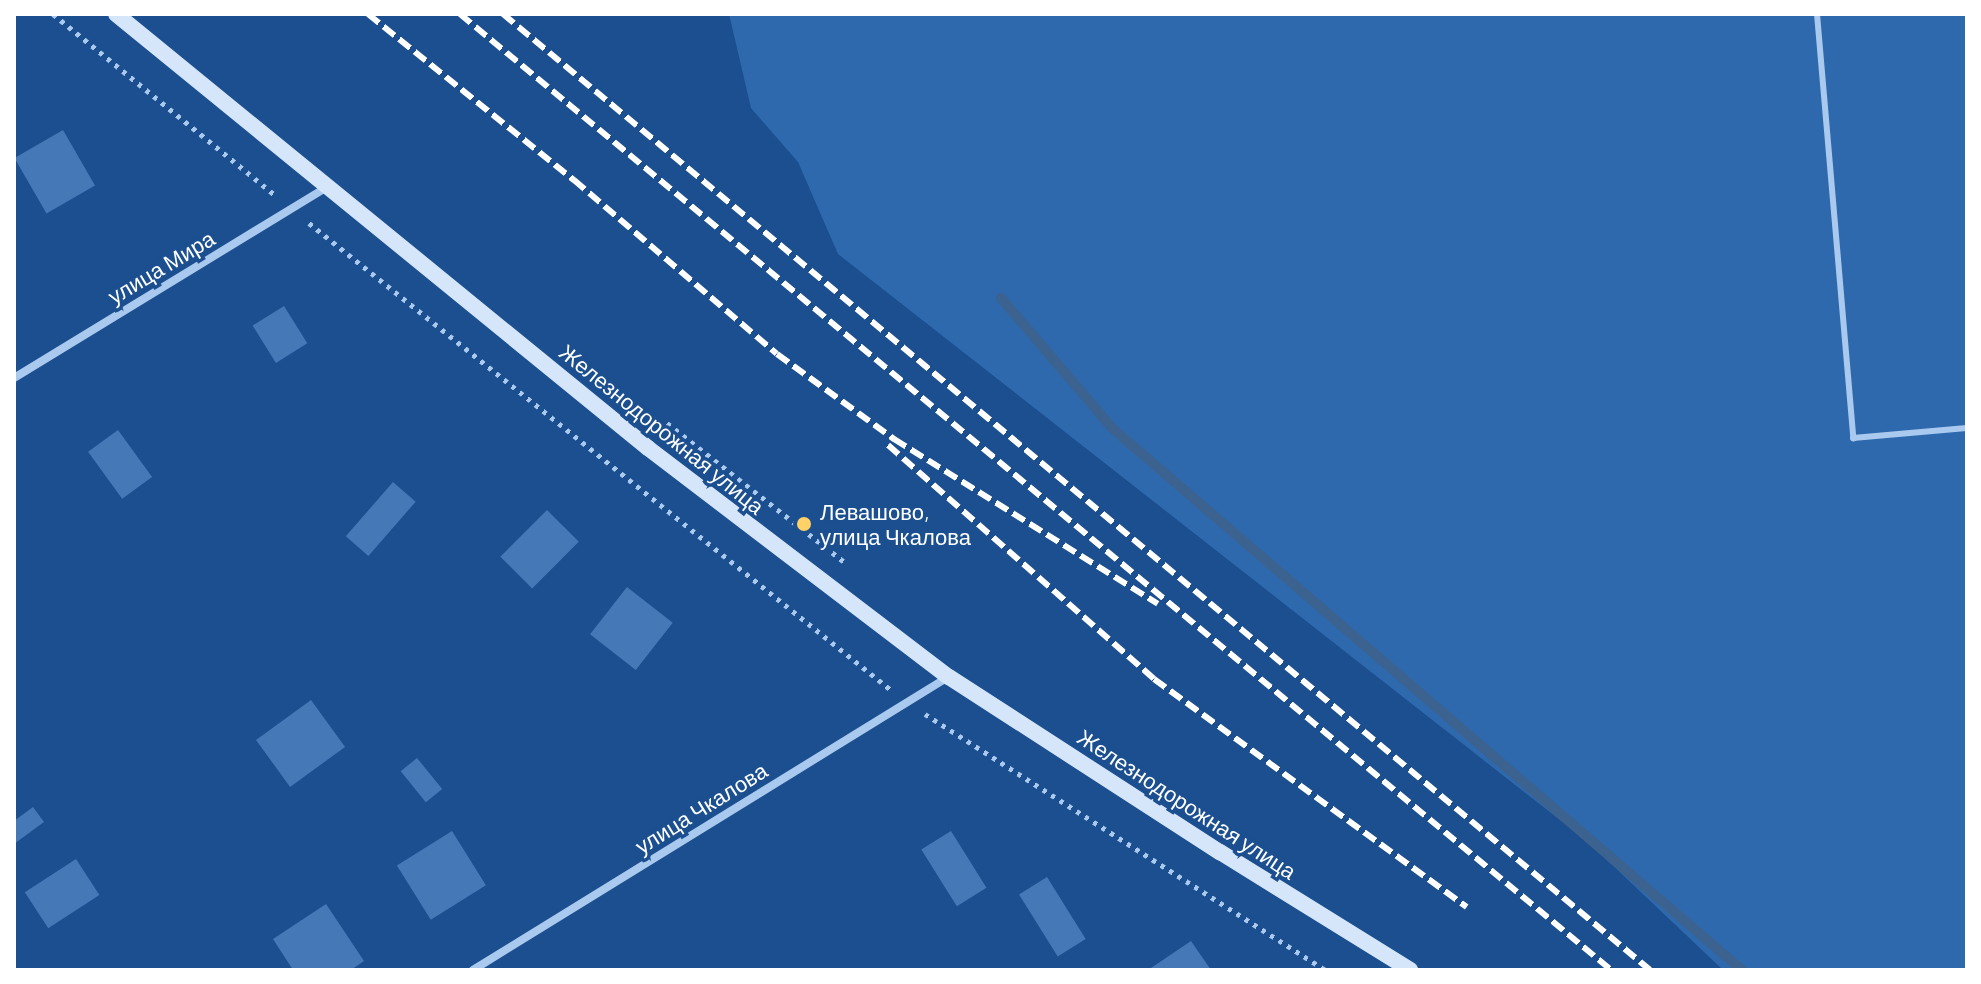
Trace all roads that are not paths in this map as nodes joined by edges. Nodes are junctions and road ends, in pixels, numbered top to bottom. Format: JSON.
{"nodes":[{"id":1,"x":116,"y":14,"type":"edge"},
{"id":2,"x":1817,"y":14,"type":"edge"},
{"id":3,"x":327,"y":187,"type":"junction"},
{"id":4,"x":14,"y":378,"type":"edge"},
{"id":5,"x":1967,"y":428,"type":"edge"},
{"id":6,"x":949,"y":677,"type":"junction"},
{"id":7,"x":473,"y":970,"type":"edge"},
{"id":8,"x":1410,"y":970,"type":"edge"}],
"edges":[{"from":1,"to":3,"type":"street","name":"Железнодорожная улица"},
{"from":2,"to":5,"type":"lane"},
{"from":3,"to":4,"type":"street","name":"улица Мира"},
{"from":3,"to":6,"type":"street","name":"Железнодорожная улица"},
{"from":6,"to":7,"type":"street","name":"улица Чкалова"},
{"from":6,"to":8,"type":"street","name":"Железнодорожная улица"}]}
